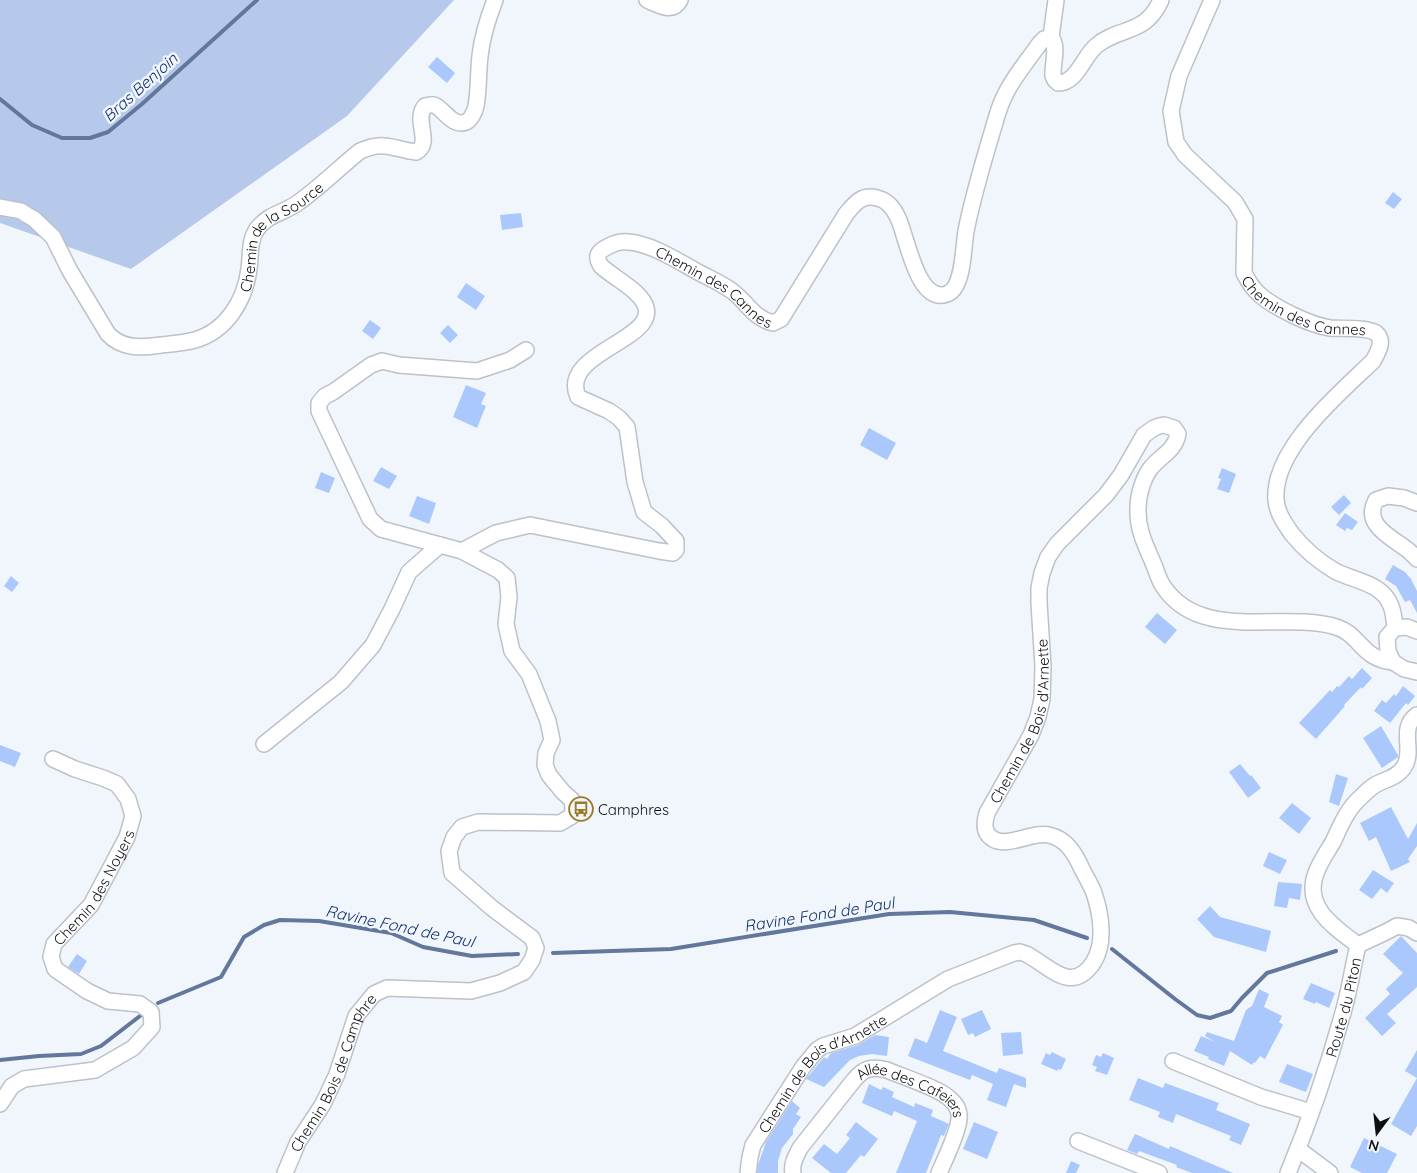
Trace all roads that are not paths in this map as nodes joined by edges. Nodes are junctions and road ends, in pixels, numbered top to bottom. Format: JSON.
{"nodes":[{"id":1,"x":495,"y":0,"type":"edge"},
{"id":2,"x":647,"y":0,"type":"edge"},
{"id":3,"x":680,"y":0,"type":"edge"},
{"id":4,"x":1056,"y":0,"type":"edge"},
{"id":5,"x":1161,"y":0,"type":"edge"},
{"id":6,"x":1212,"y":0,"type":"edge"},
{"id":7,"x":1051,"y":38,"type":"junction"},
{"id":8,"x":0,"y":207,"type":"edge"},
{"id":9,"x":526,"y":350,"type":"dead end"},
{"id":10,"x":1417,"y":502,"type":"edge"},
{"id":11,"x":440,"y":545,"type":"junction"},
{"id":12,"x":462,"y":551,"type":"junction"},
{"id":13,"x":1417,"y":559,"type":"edge"},
{"id":14,"x":1395,"y":628,"type":"junction"},
{"id":15,"x":1417,"y":631,"type":"edge"},
{"id":16,"x":1392,"y":662,"type":"junction"},
{"id":17,"x":1417,"y":672,"type":"edge"},
{"id":18,"x":1417,"y":715,"type":"edge"},
{"id":19,"x":264,"y":744,"type":"dead end"},
{"id":20,"x":53,"y":759,"type":"dead end"},
{"id":21,"x":1417,"y":933,"type":"edge"},
{"id":22,"x":1358,"y":945,"type":"junction"},
{"id":23,"x":1173,"y":1061,"type":"dead end"},
{"id":24,"x":0,"y":1104,"type":"edge"},
{"id":25,"x":1311,"y":1112,"type":"junction"},
{"id":26,"x":1078,"y":1141,"type":"dead end"},
{"id":27,"x":1298,"y":1149,"type":"junction"},
{"id":28,"x":285,"y":1173,"type":"edge"},
{"id":29,"x":748,"y":1173,"type":"edge"},
{"id":30,"x":793,"y":1173,"type":"edge"},
{"id":31,"x":938,"y":1173,"type":"edge"},
{"id":32,"x":1159,"y":1173,"type":"edge"},
{"id":33,"x":1288,"y":1173,"type":"edge"},
{"id":34,"x":1330,"y":1173,"type":"edge"}],
"edges":[{"from":1,"to":8,"type":"street","name":"Chemin de la Source"},
{"from":2,"to":3,"type":"street"},
{"from":4,"to":7,"type":"street"},
{"from":5,"to":7,"type":"street"},
{"from":6,"to":14,"type":"street","name":"Chemin des Cannes"},
{"from":7,"to":12,"type":"street","name":"Chemin des Cannes"},
{"from":9,"to":11,"type":"street","name":"Chemin Bois de Camphre"},
{"from":10,"to":13,"type":"street"},
{"from":11,"to":12,"type":"street","name":"Chemin Bois de Camphre"},
{"from":11,"to":19,"type":"street"},
{"from":12,"to":28,"type":"street","name":"Chemin Bois de Camphre"},
{"from":14,"to":15,"type":"street"},
{"from":14,"to":16,"type":"street"},
{"from":16,"to":17,"type":"street"},
{"from":16,"to":29,"type":"street","name":"Chemin de Bois d'Arnette"},
{"from":18,"to":22,"type":"street","name":"Route du Piton"},
{"from":20,"to":24,"type":"street","name":"Chemin des Noyers"},
{"from":21,"to":22,"type":"street"},
{"from":22,"to":25,"type":"street","name":"Route du Piton"},
{"from":23,"to":25,"type":"street"},
{"from":25,"to":27,"type":"street","name":"Route du Piton"},
{"from":26,"to":32,"type":"street"},
{"from":27,"to":33,"type":"street","name":"Route du Piton"},
{"from":27,"to":34,"type":"street"},
{"from":30,"to":31,"type":"street","name":"Allée des Cafeiers"}]}
